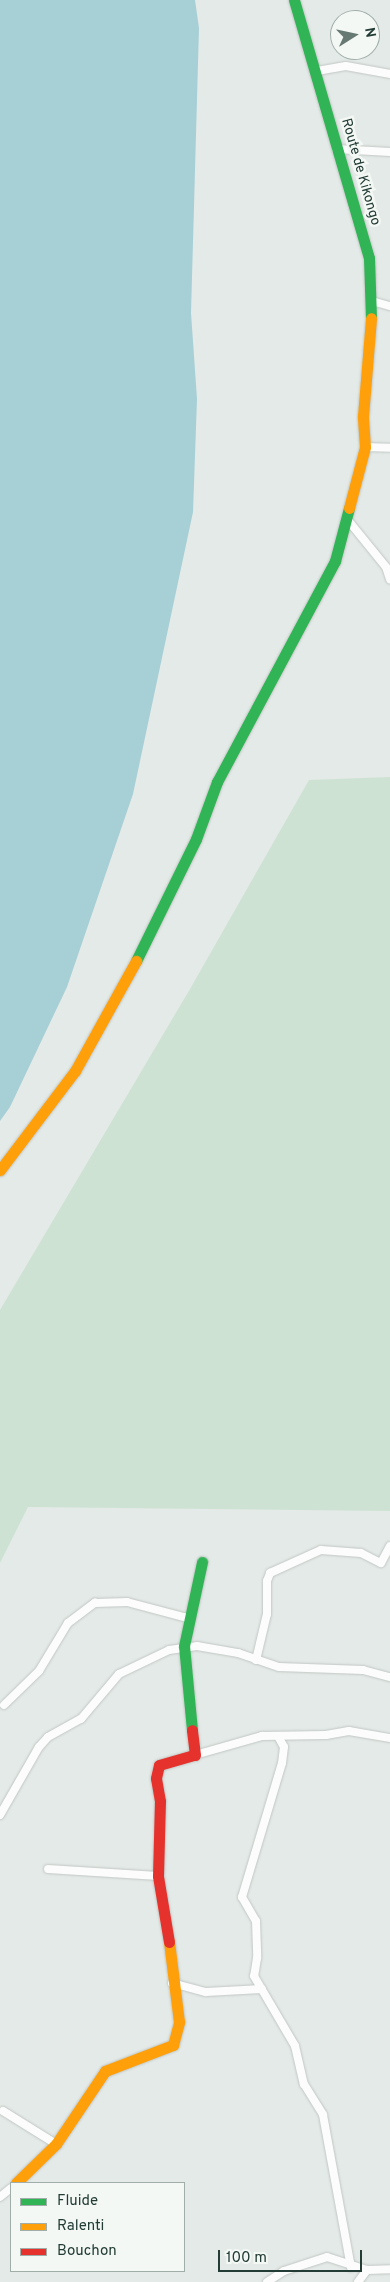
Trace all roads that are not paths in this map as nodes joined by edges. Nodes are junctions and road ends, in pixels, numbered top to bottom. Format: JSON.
{"nodes":[{"id":1,"x":294,"y":0,"type":"edge"},
{"id":2,"x":317,"y":71,"type":"junction"},
{"id":3,"x":390,"y":74,"type":"edge"},
{"id":4,"x":336,"y":149,"type":"junction"},
{"id":5,"x":390,"y":152,"type":"edge"},
{"id":6,"x":372,"y":301,"type":"junction"},
{"id":7,"x":390,"y":306,"type":"edge"},
{"id":8,"x":366,"y":447,"type":"junction"},
{"id":9,"x":390,"y":448,"type":"edge"},
{"id":10,"x":347,"y":519,"type":"junction"},
{"id":11,"x":390,"y":579,"type":"edge"},
{"id":12,"x":0,"y":1170,"type":"edge"},
{"id":13,"x":390,"y":1546,"type":"edge"},
{"id":14,"x":202,"y":1562,"type":"dead end"},
{"id":15,"x":187,"y":1618,"type":"junction"},
{"id":16,"x":184,"y":1646,"type":"junction"},
{"id":17,"x":256,"y":1660,"type":"junction"},
{"id":18,"x":390,"y":1677,"type":"edge"},
{"id":19,"x":4,"y":1705,"type":"dead end"},
{"id":20,"x":279,"y":1738,"type":"junction"},
{"id":21,"x":390,"y":1738,"type":"edge"},
{"id":22,"x":194,"y":1754,"type":"junction"},
{"id":23,"x":0,"y":1815,"type":"edge"},
{"id":24,"x":48,"y":1869,"type":"dead end"},
{"id":25,"x":158,"y":1876,"type":"junction"},
{"id":26,"x":172,"y":1983,"type":"junction"},
{"id":27,"x":262,"y":1989,"type":"junction"},
{"id":28,"x":3,"y":2111,"type":"dead end"},
{"id":29,"x":56,"y":2144,"type":"junction"},
{"id":30,"x":17,"y":2182,"type":"edge"},
{"id":31,"x":10,"y":2189,"type":"edge"},
{"id":32,"x":0,"y":2197,"type":"edge"},
{"id":33,"x":351,"y":2267,"type":"junction"},
{"id":34,"x":367,"y":2270,"type":"junction"},
{"id":35,"x":390,"y":2270,"type":"edge"},
{"id":36,"x":267,"y":2282,"type":"edge"},
{"id":37,"x":358,"y":2282,"type":"edge"}],
"edges":[{"from":1,"to":2,"type":"street","name":"Route de Kikongo"},
{"from":2,"to":3,"type":"street"},
{"from":2,"to":4,"type":"street","name":"Route de Kikongo"},
{"from":4,"to":5,"type":"street"},
{"from":4,"to":6,"type":"street","name":"Route de Kikongo"},
{"from":6,"to":7,"type":"street"},
{"from":6,"to":8,"type":"street","name":"Route de Kikongo"},
{"from":8,"to":9,"type":"street"},
{"from":8,"to":10,"type":"street"},
{"from":10,"to":11,"type":"street"},
{"from":10,"to":12,"type":"street"},
{"from":13,"to":17,"type":"street"},
{"from":14,"to":15,"type":"street"},
{"from":15,"to":16,"type":"street"},
{"from":15,"to":19,"type":"street"},
{"from":16,"to":17,"type":"street"},
{"from":16,"to":22,"type":"street"},
{"from":16,"to":23,"type":"street"},
{"from":17,"to":18,"type":"street"},
{"from":20,"to":21,"type":"street"},
{"from":20,"to":22,"type":"street"},
{"from":20,"to":27,"type":"street"},
{"from":22,"to":25,"type":"street"},
{"from":24,"to":25,"type":"street"},
{"from":25,"to":26,"type":"street"},
{"from":26,"to":27,"type":"street"},
{"from":26,"to":29,"type":"street"},
{"from":27,"to":33,"type":"street"},
{"from":28,"to":29,"type":"street"},
{"from":29,"to":30,"type":"street"},
{"from":31,"to":32,"type":"street"},
{"from":33,"to":34,"type":"street"},
{"from":33,"to":36,"type":"street"},
{"from":34,"to":35,"type":"street"},
{"from":34,"to":37,"type":"street"}]}
